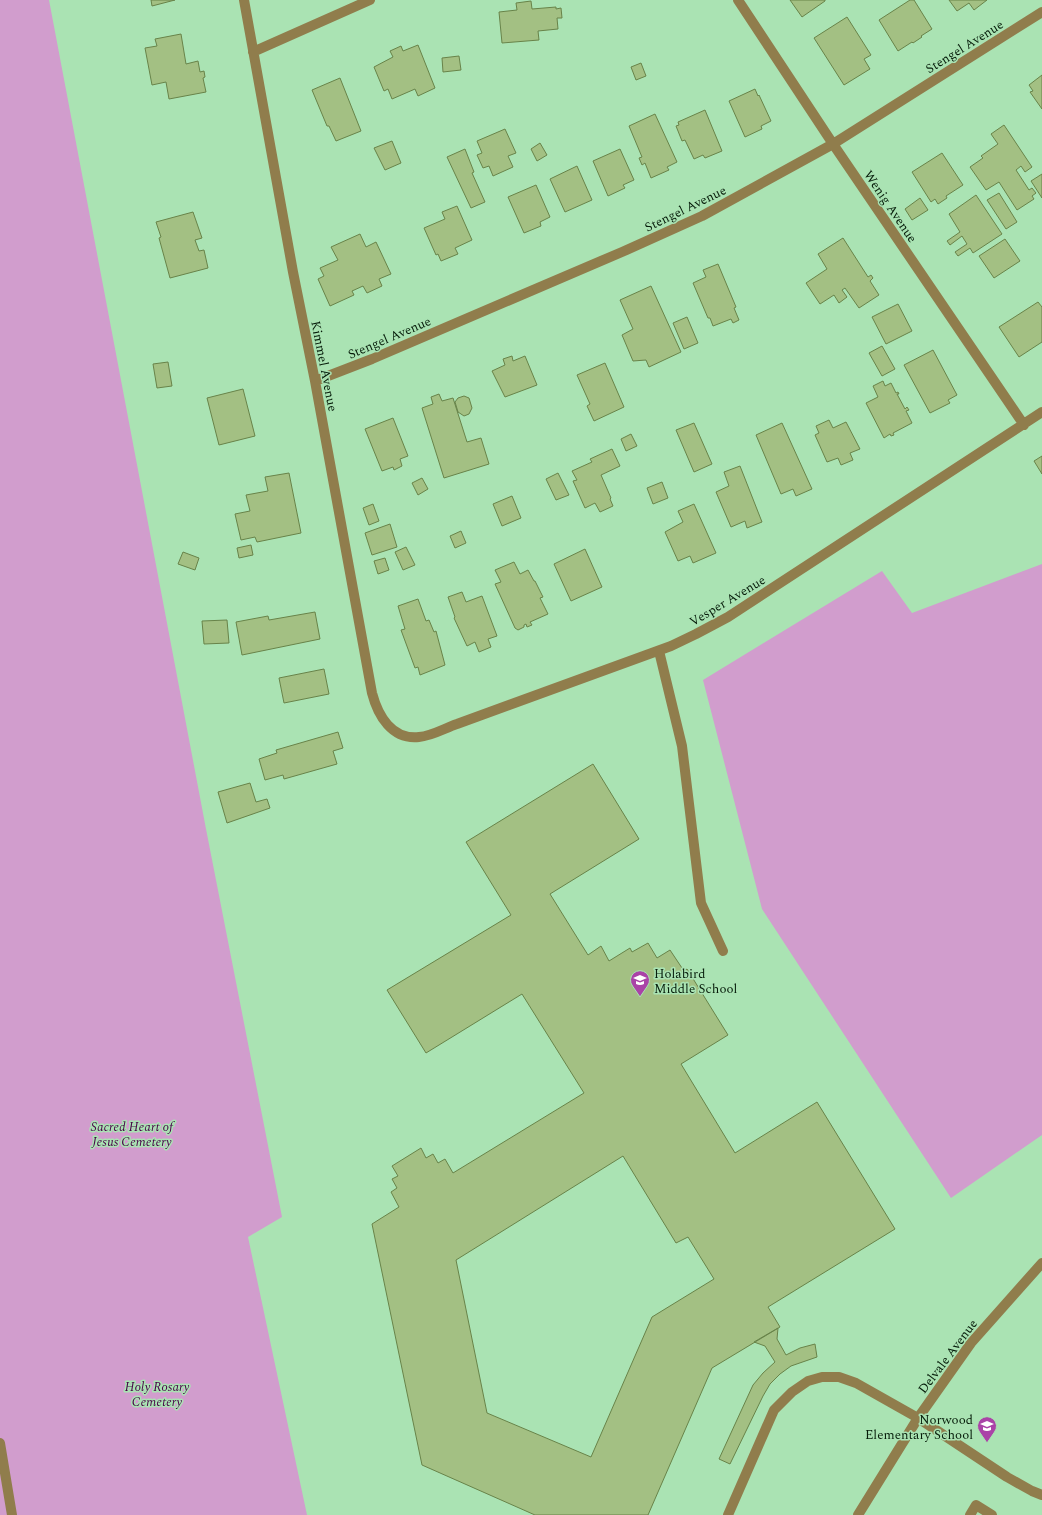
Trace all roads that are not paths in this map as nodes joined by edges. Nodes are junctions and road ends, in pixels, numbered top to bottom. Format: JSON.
{"nodes":[{"id":1,"x":244,"y":0,"type":"edge"},
{"id":2,"x":370,"y":0,"type":"edge"},
{"id":3,"x":738,"y":0,"type":"edge"},
{"id":4,"x":1042,"y":12,"type":"edge"},
{"id":5,"x":253,"y":52,"type":"junction"},
{"id":6,"x":833,"y":144,"type":"junction"},
{"id":7,"x":315,"y":381,"type":"junction"},
{"id":8,"x":1042,"y":412,"type":"edge"},
{"id":9,"x":1024,"y":425,"type":"junction"},
{"id":10,"x":659,"y":651,"type":"junction"},
{"id":11,"x":394,"y":731,"type":"joint"},
{"id":12,"x":723,"y":952,"type":"dead end"},
{"id":13,"x":1042,"y":1263,"type":"edge"},
{"id":14,"x":918,"y":1418,"type":"junction"},
{"id":15,"x":0,"y":1443,"type":"edge"},
{"id":16,"x":1042,"y":1495,"type":"edge"},
{"id":17,"x":12,"y":1515,"type":"edge"},
{"id":18,"x":728,"y":1515,"type":"edge"},
{"id":19,"x":858,"y":1515,"type":"edge"},
{"id":20,"x":970,"y":1515,"type":"edge"},
{"id":21,"x":992,"y":1515,"type":"edge"}],
"edges":[{"from":1,"to":5,"type":"street","name":"Kimmel Avenue"},
{"from":2,"to":5,"type":"street"},
{"from":3,"to":6,"type":"street","name":"Wenig Avenue"},
{"from":4,"to":6,"type":"street","name":"Stengel Avenue"},
{"from":5,"to":7,"type":"street","name":"Kimmel Avenue"},
{"from":6,"to":7,"type":"street","name":"Stengel Avenue"},
{"from":6,"to":9,"type":"street","name":"Wenig Avenue"},
{"from":7,"to":11,"type":"street","name":"Kimmel Avenue"},
{"from":8,"to":9,"type":"street","name":"Vesper Avenue"},
{"from":9,"to":10,"type":"street","name":"Vesper Avenue"},
{"from":10,"to":11,"type":"street","name":"Vesper Avenue"},
{"from":10,"to":12,"type":"street"},
{"from":13,"to":14,"type":"street","name":"Delvale Avenue"},
{"from":14,"to":16,"type":"street"},
{"from":14,"to":18,"type":"street"},
{"from":14,"to":19,"type":"street","name":"Delvale Avenue"},
{"from":15,"to":17,"type":"street"},
{"from":20,"to":21,"type":"street"}]}
